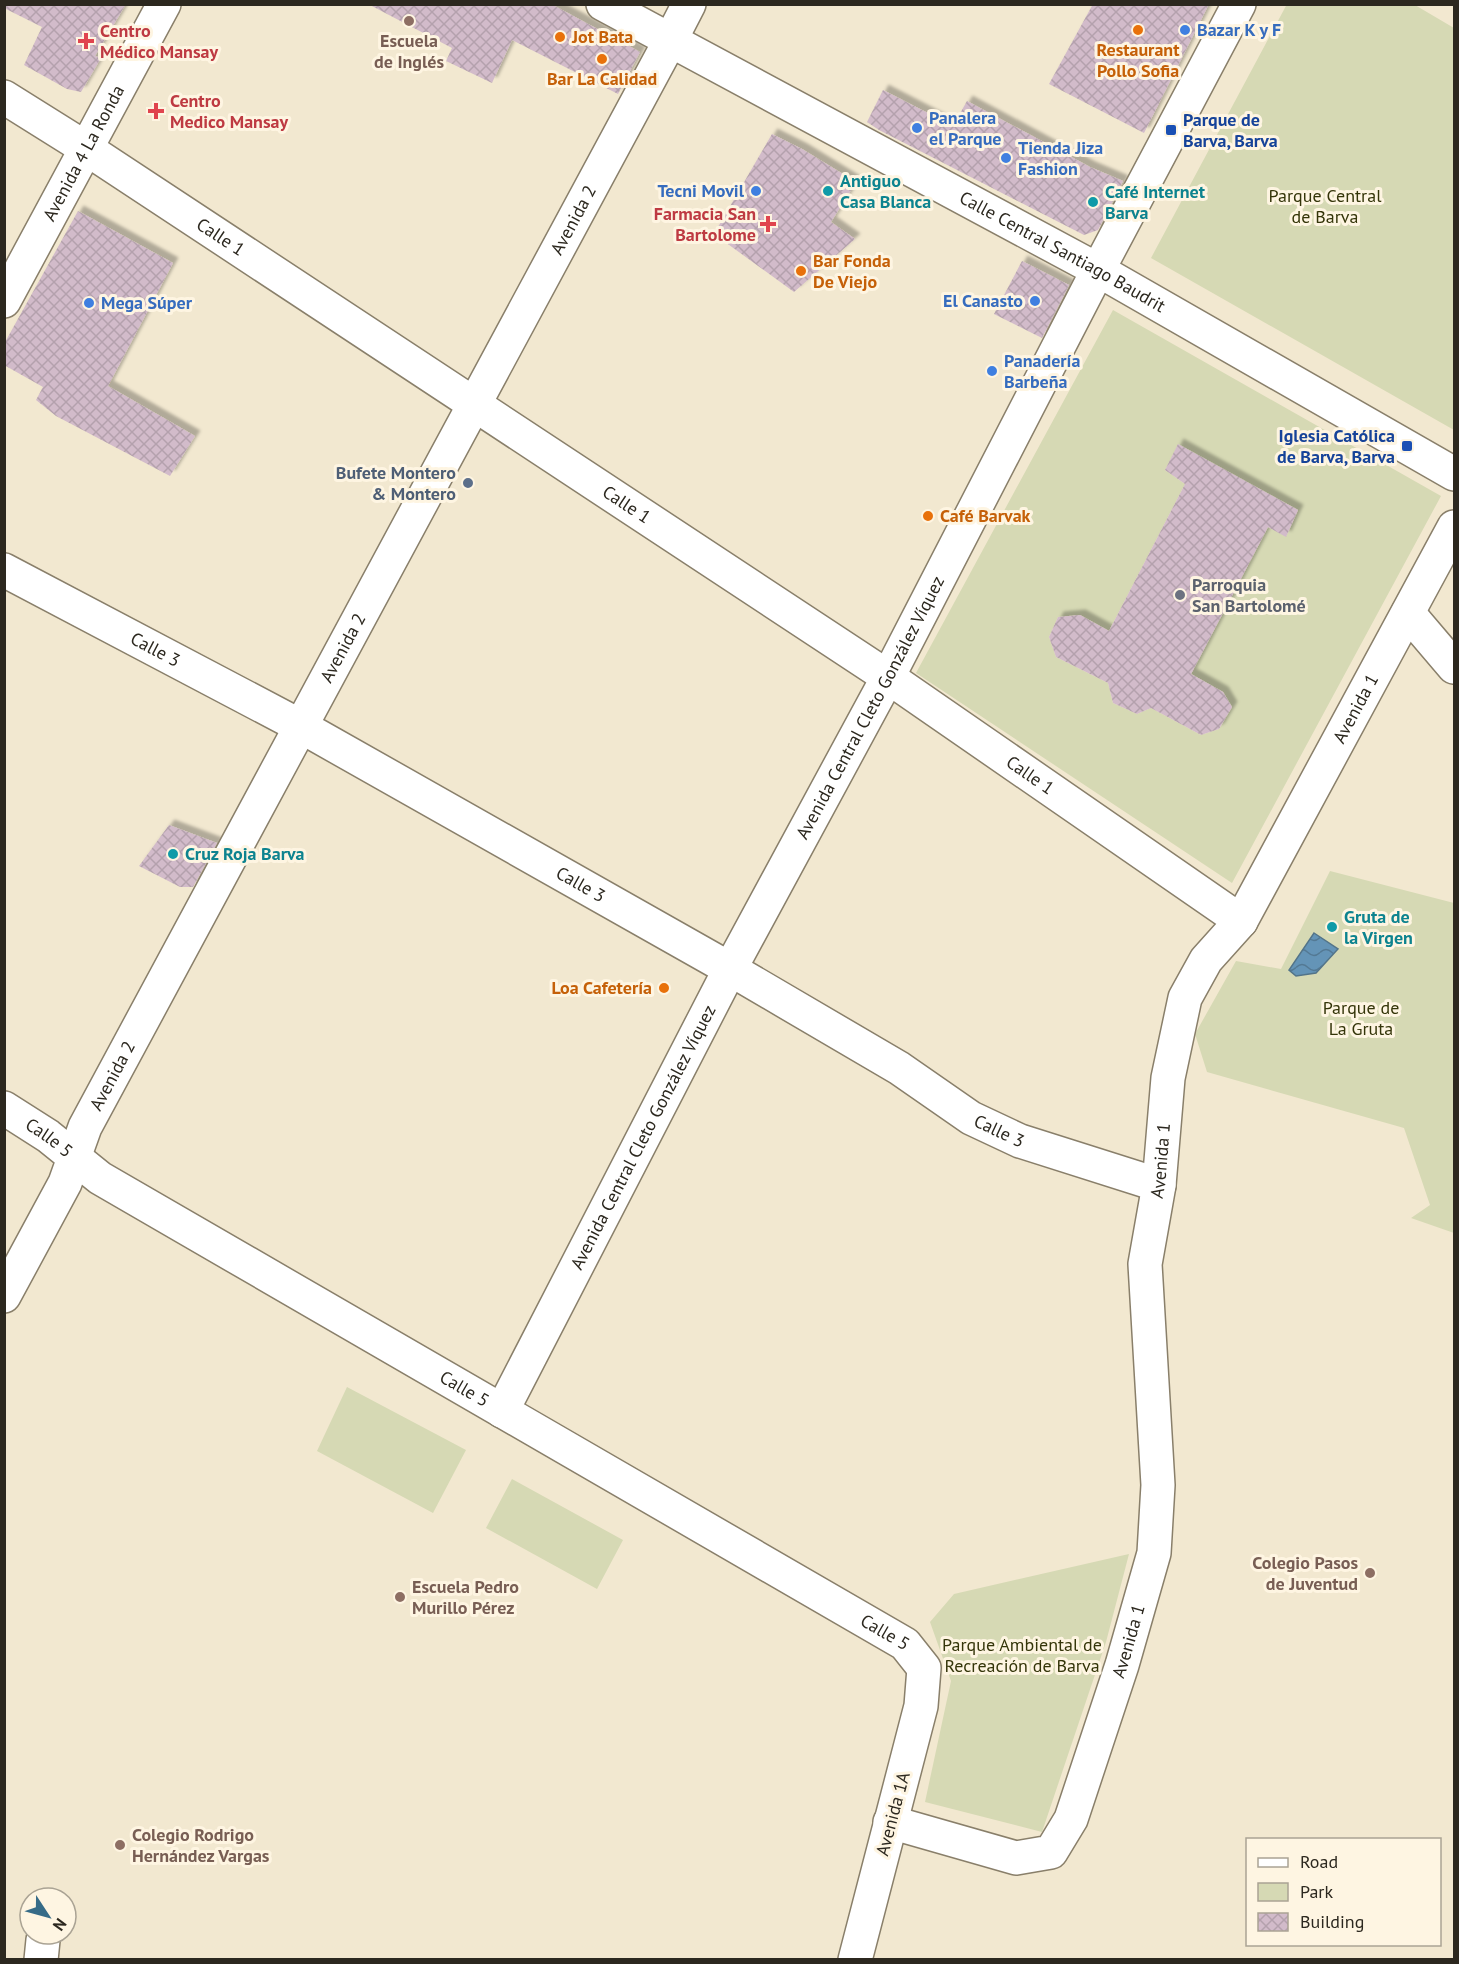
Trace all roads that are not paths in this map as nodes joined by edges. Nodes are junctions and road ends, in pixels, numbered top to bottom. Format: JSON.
{"nodes":[{"id":1,"x":164,"y":4,"type":"edge"},
{"id":2,"x":603,"y":4,"type":"edge"},
{"id":3,"x":689,"y":4,"type":"edge"},
{"id":4,"x":1239,"y":4,"type":"edge"},
{"id":5,"x":671,"y":39,"type":"junction"},
{"id":6,"x":4,"y":98,"type":"edge"},
{"id":7,"x":87,"y":148,"type":"junction"},
{"id":8,"x":1098,"y":270,"type":"junction"},
{"id":9,"x":4,"y":301,"type":"edge"},
{"id":10,"x":474,"y":404,"type":"junction"},
{"id":11,"x":1455,"y":474,"type":"edge"},
{"id":12,"x":1455,"y":527,"type":"edge"},
{"id":13,"x":4,"y":570,"type":"edge"},
{"id":14,"x":1408,"y":613,"type":"junction"},
{"id":15,"x":1455,"y":667,"type":"edge"},
{"id":16,"x":888,"y":677,"type":"junction"},
{"id":17,"x":302,"y":727,"type":"junction"},
{"id":18,"x":1241,"y":921,"type":"junction"},
{"id":19,"x":730,"y":969,"type":"junction"},
{"id":20,"x":4,"y":1108,"type":"edge"},
{"id":21,"x":74,"y":1157,"type":"junction"},
{"id":22,"x":1159,"y":1185,"type":"junction"},
{"id":23,"x":4,"y":1296,"type":"edge"},
{"id":24,"x":502,"y":1412,"type":"junction"},
{"id":25,"x":924,"y":1668,"type":"joint"},
{"id":26,"x":890,"y":1822,"type":"junction"},
{"id":27,"x":855,"y":1959,"type":"edge"}],
"edges":[{"from":1,"to":7,"type":"street","name":"Avenida 4 La Ronda"},
{"from":2,"to":5,"type":"street","name":"Calle Central Santiago Baudrit"},
{"from":3,"to":5,"type":"street","name":"Avenida 2"},
{"from":4,"to":8,"type":"street","name":"Avenida Central Cleto González Víquez"},
{"from":5,"to":8,"type":"street","name":"Calle Central Santiago Baudrit"},
{"from":5,"to":10,"type":"street","name":"Avenida 2"},
{"from":6,"to":7,"type":"street","name":"Calle 1"},
{"from":7,"to":9,"type":"street","name":"Avenida 4 La Ronda"},
{"from":7,"to":10,"type":"street","name":"Calle 1"},
{"from":8,"to":11,"type":"street","name":"Calle Central Santiago Baudrit"},
{"from":8,"to":16,"type":"street","name":"Avenida Central Cleto González Víquez"},
{"from":10,"to":16,"type":"street","name":"Calle 1"},
{"from":10,"to":17,"type":"street","name":"Avenida 2"},
{"from":12,"to":14,"type":"street","name":"Avenida 1"},
{"from":13,"to":17,"type":"street","name":"Calle 3"},
{"from":14,"to":15,"type":"street"},
{"from":14,"to":18,"type":"street","name":"Avenida 1"},
{"from":16,"to":18,"type":"street","name":"Calle 1"},
{"from":16,"to":19,"type":"street","name":"Avenida Central Cleto González Víquez"},
{"from":17,"to":19,"type":"street","name":"Calle 3"},
{"from":17,"to":21,"type":"street","name":"Avenida 2"},
{"from":18,"to":22,"type":"street","name":"Avenida 1"},
{"from":19,"to":22,"type":"street","name":"Calle 3"},
{"from":19,"to":24,"type":"street","name":"Avenida Central Cleto González Víquez"},
{"from":20,"to":21,"type":"street","name":"Calle 5"},
{"from":21,"to":23,"type":"street","name":"Avenida 2"},
{"from":21,"to":24,"type":"street","name":"Calle 5"},
{"from":22,"to":26,"type":"street","name":"Avenida 1"},
{"from":24,"to":25,"type":"street","name":"Calle 5"},
{"from":25,"to":26,"type":"street","name":"Avenida 1A"},
{"from":26,"to":27,"type":"street","name":"Avenida 1A"}]}
